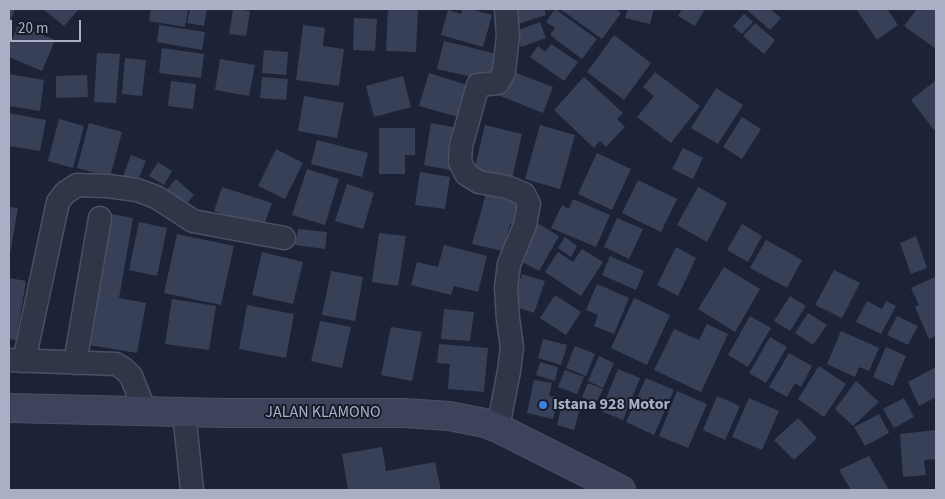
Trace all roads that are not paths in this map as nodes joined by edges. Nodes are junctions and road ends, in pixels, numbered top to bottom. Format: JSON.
{"nodes":[{"id":1,"x":506,"y":9,"type":"edge"},
{"id":2,"x":100,"y":218,"type":"dead end"},
{"id":3,"x":284,"y":238,"type":"dead end"},
{"id":4,"x":16,"y":360,"type":"edge"},
{"id":5,"x":75,"y":363,"type":"junction"},
{"id":6,"x":9,"y":408,"type":"edge"},
{"id":7,"x":145,"y":411,"type":"junction"},
{"id":8,"x":184,"y":412,"type":"junction"},
{"id":9,"x":498,"y":428,"type":"junction"},
{"id":10,"x":192,"y":490,"type":"edge"},
{"id":11,"x":621,"y":490,"type":"edge"}],
"edges":[{"from":1,"to":9,"type":"street"},
{"from":2,"to":5,"type":"street"},
{"from":3,"to":4,"type":"street"},
{"from":4,"to":5,"type":"street"},
{"from":5,"to":7,"type":"street"},
{"from":6,"to":7,"type":"main road","name":"JALAN KLAMONO"},
{"from":7,"to":8,"type":"main road","name":"JALAN KLAMONO"},
{"from":8,"to":9,"type":"main road","name":"JALAN KLAMONO"},
{"from":8,"to":10,"type":"street"},
{"from":9,"to":11,"type":"main road","name":"JALAN KLAMONO"}]}
